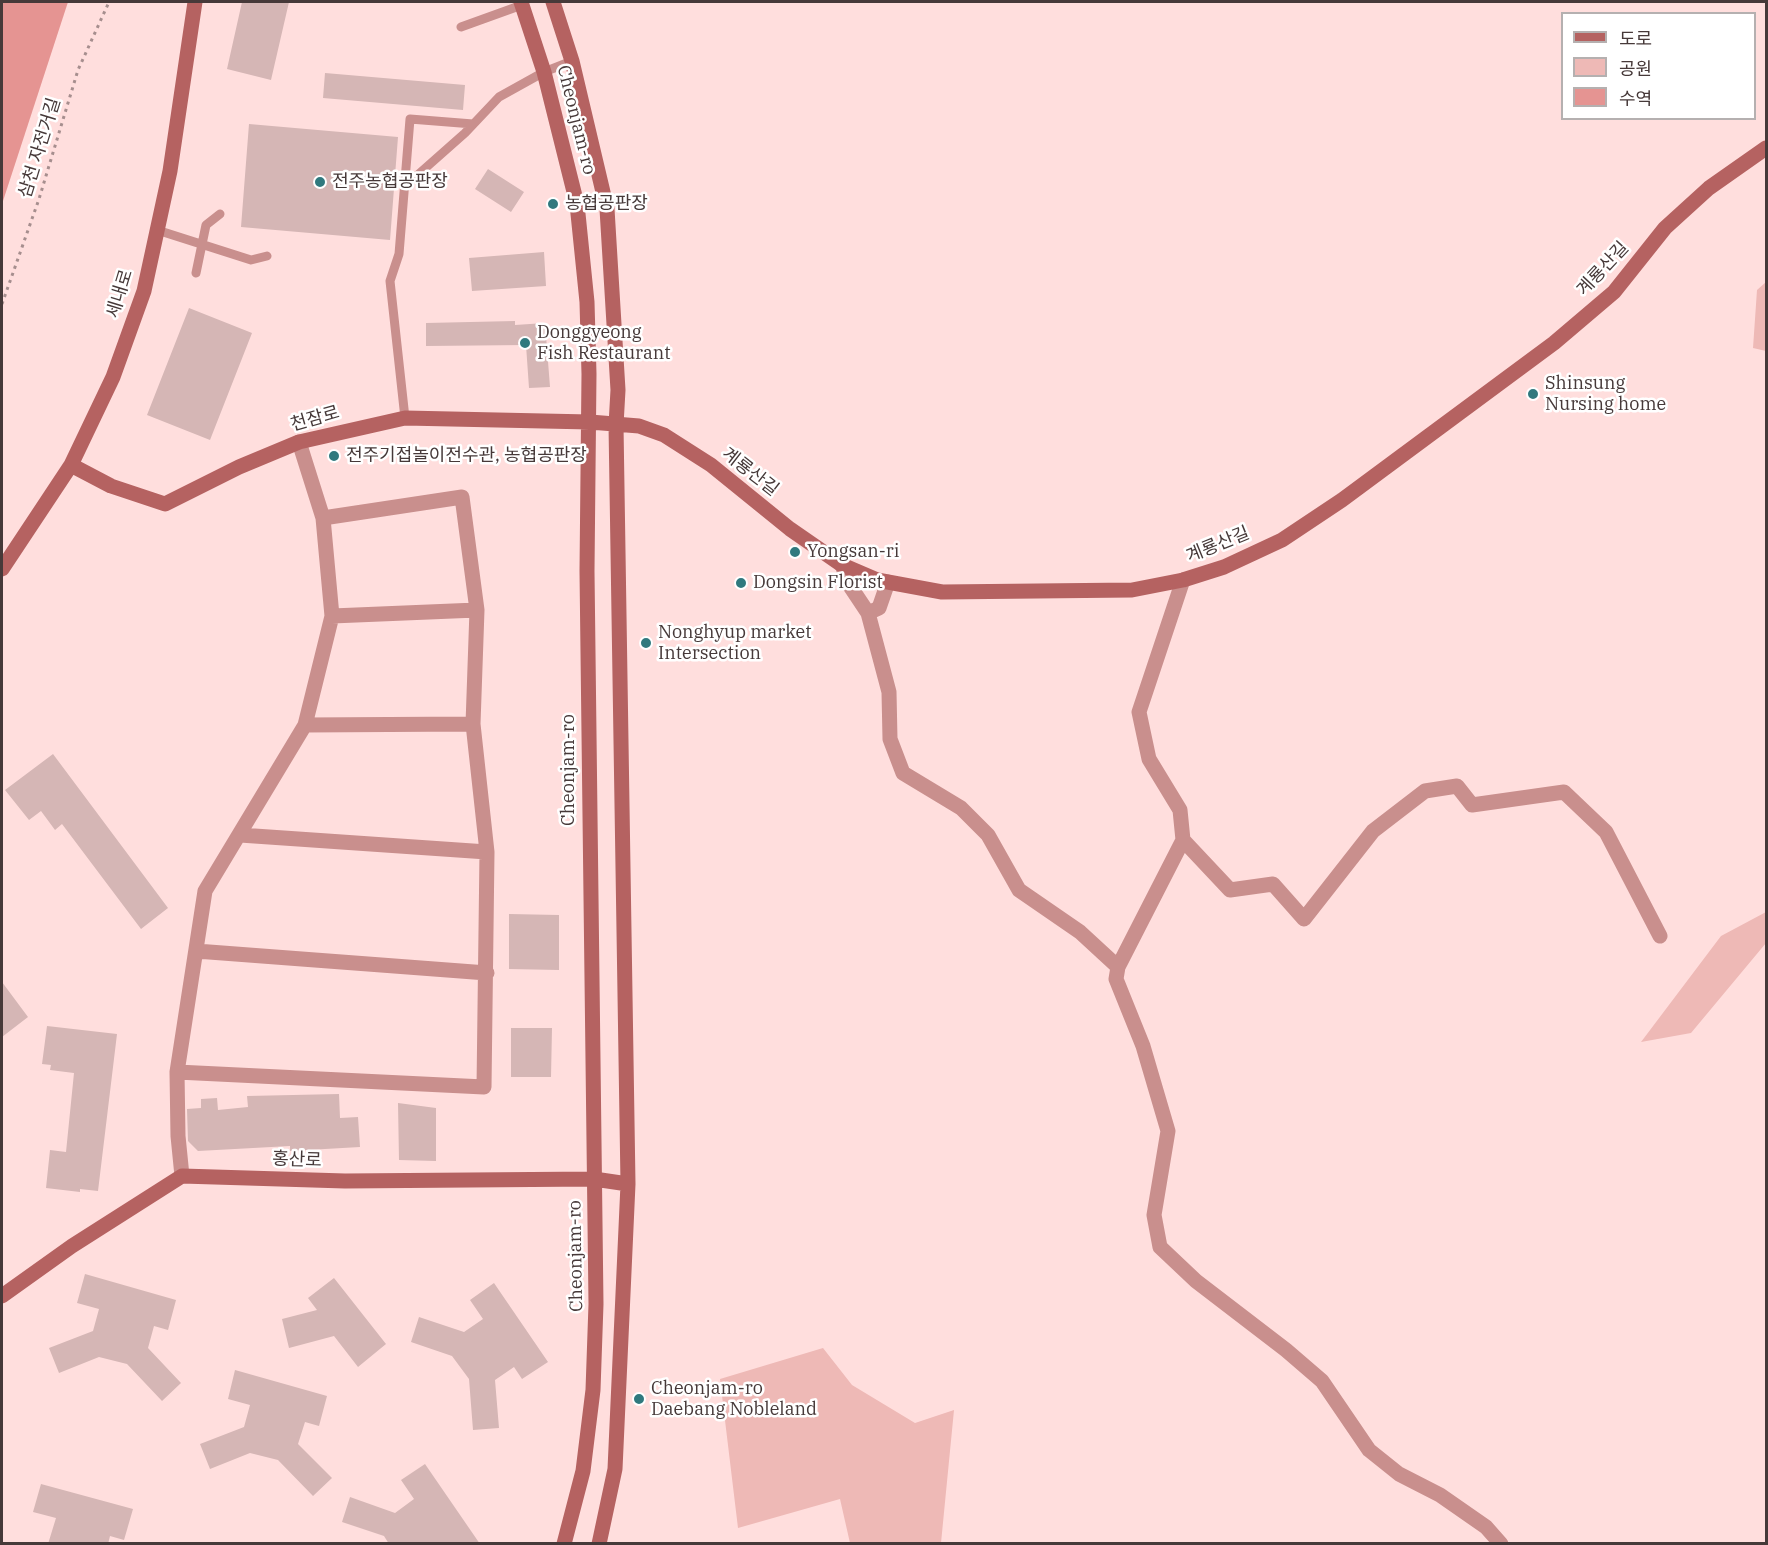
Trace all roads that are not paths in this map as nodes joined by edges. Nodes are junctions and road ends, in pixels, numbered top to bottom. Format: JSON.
{"nodes":[{"id":1,"x":195,"y":2,"type":"edge"},
{"id":2,"x":553,"y":2,"type":"edge"},
{"id":3,"x":522,"y":3,"type":"edge"},
{"id":4,"x":461,"y":27,"type":"dead end"},
{"id":5,"x":572,"y":61,"type":"junction"},
{"id":6,"x":544,"y":72,"type":"junction"},
{"id":7,"x":473,"y":124,"type":"junction"},
{"id":8,"x":1767,"y":148,"type":"edge"},
{"id":9,"x":404,"y":187,"type":"junction"},
{"id":10,"x":220,"y":214,"type":"dead end"},
{"id":11,"x":157,"y":230,"type":"junction"},
{"id":12,"x":202,"y":243,"type":"junction"},
{"id":13,"x":267,"y":256,"type":"dead end"},
{"id":14,"x":196,"y":273,"type":"dead end"},
{"id":15,"x":405,"y":418,"type":"junction"},
{"id":16,"x":590,"y":422,"type":"junction"},
{"id":17,"x":615,"y":425,"type":"junction"},
{"id":18,"x":299,"y":442,"type":"junction"},
{"id":19,"x":71,"y":465,"type":"junction"},
{"id":20,"x":323,"y":518,"type":"junction"},
{"id":21,"x":842,"y":565,"type":"junction"},
{"id":22,"x":2,"y":569,"type":"edge"},
{"id":23,"x":1183,"y":580,"type":"junction"},
{"id":24,"x":888,"y":582,"type":"junction"},
{"id":25,"x":477,"y":610,"type":"junction"},
{"id":26,"x":868,"y":614,"type":"junction"},
{"id":27,"x":332,"y":616,"type":"junction"},
{"id":28,"x":305,"y":724,"type":"junction"},
{"id":29,"x":473,"y":724,"type":"junction"},
{"id":30,"x":240,"y":835,"type":"junction"},
{"id":31,"x":1183,"y":840,"type":"junction"},
{"id":32,"x":487,"y":852,"type":"junction"},
{"id":33,"x":1660,"y":936,"type":"dead end"},
{"id":34,"x":196,"y":951,"type":"junction"},
{"id":35,"x":1118,"y":967,"type":"junction"},
{"id":36,"x":487,"y":973,"type":"junction"},
{"id":37,"x":177,"y":1072,"type":"junction"},
{"id":38,"x":182,"y":1176,"type":"junction"},
{"id":39,"x":594,"y":1179,"type":"junction"},
{"id":40,"x":628,"y":1184,"type":"junction"},
{"id":41,"x":2,"y":1296,"type":"edge"},
{"id":42,"x":564,"y":1544,"type":"edge"},
{"id":43,"x":599,"y":1544,"type":"edge"},
{"id":44,"x":1501,"y":1544,"type":"edge"}],
"edges":[{"from":1,"to":11,"type":"street","name":"세내로"},
{"from":2,"to":5,"type":"street","name":"Cheonjam-ro"},
{"from":3,"to":4,"type":"lane"},
{"from":3,"to":6,"type":"street","name":"Cheonjam-ro"},
{"from":5,"to":6,"type":"lane"},
{"from":5,"to":17,"type":"street","name":"Cheonjam-ro"},
{"from":6,"to":7,"type":"lane"},
{"from":6,"to":16,"type":"street","name":"Cheonjam-ro"},
{"from":7,"to":9,"type":"lane"},
{"from":7,"to":9,"type":"lane"},
{"from":8,"to":23,"type":"street","name":"계룡산길"},
{"from":9,"to":15,"type":"lane"},
{"from":10,"to":12,"type":"lane"},
{"from":11,"to":12,"type":"lane"},
{"from":11,"to":19,"type":"street","name":"세내로"},
{"from":12,"to":13,"type":"lane"},
{"from":12,"to":14,"type":"lane"},
{"from":15,"to":16,"type":"street","name":"천잠로"},
{"from":15,"to":18,"type":"street","name":"천잠로"},
{"from":16,"to":17,"type":"street","name":"계룡산길"},
{"from":16,"to":39,"type":"street","name":"Cheonjam-ro"},
{"from":17,"to":21,"type":"street","name":"계룡산길"},
{"from":17,"to":40,"type":"street","name":"Cheonjam-ro"},
{"from":18,"to":19,"type":"street","name":"천잠로"},
{"from":18,"to":20,"type":"street"},
{"from":19,"to":22,"type":"street","name":"세내로"},
{"from":20,"to":25,"type":"street"},
{"from":20,"to":27,"type":"street"},
{"from":21,"to":24,"type":"street","name":"계룡산길"},
{"from":21,"to":26,"type":"street"},
{"from":23,"to":24,"type":"street","name":"계룡산길"},
{"from":23,"to":31,"type":"street"},
{"from":24,"to":26,"type":"street"},
{"from":25,"to":27,"type":"street"},
{"from":25,"to":29,"type":"street"},
{"from":26,"to":35,"type":"street"},
{"from":27,"to":28,"type":"street"},
{"from":28,"to":29,"type":"street"},
{"from":28,"to":30,"type":"street"},
{"from":29,"to":32,"type":"street"},
{"from":30,"to":32,"type":"street"},
{"from":30,"to":34,"type":"street"},
{"from":31,"to":33,"type":"street"},
{"from":31,"to":35,"type":"street"},
{"from":32,"to":36,"type":"street"},
{"from":34,"to":36,"type":"street"},
{"from":34,"to":37,"type":"street"},
{"from":35,"to":44,"type":"street"},
{"from":36,"to":37,"type":"street"},
{"from":37,"to":38,"type":"street"},
{"from":38,"to":39,"type":"street","name":"홍산로"},
{"from":38,"to":41,"type":"street"},
{"from":39,"to":40,"type":"street","name":"홍산로"},
{"from":39,"to":42,"type":"street","name":"Cheonjam-ro"},
{"from":40,"to":43,"type":"street","name":"Cheonjam-ro"}]}
